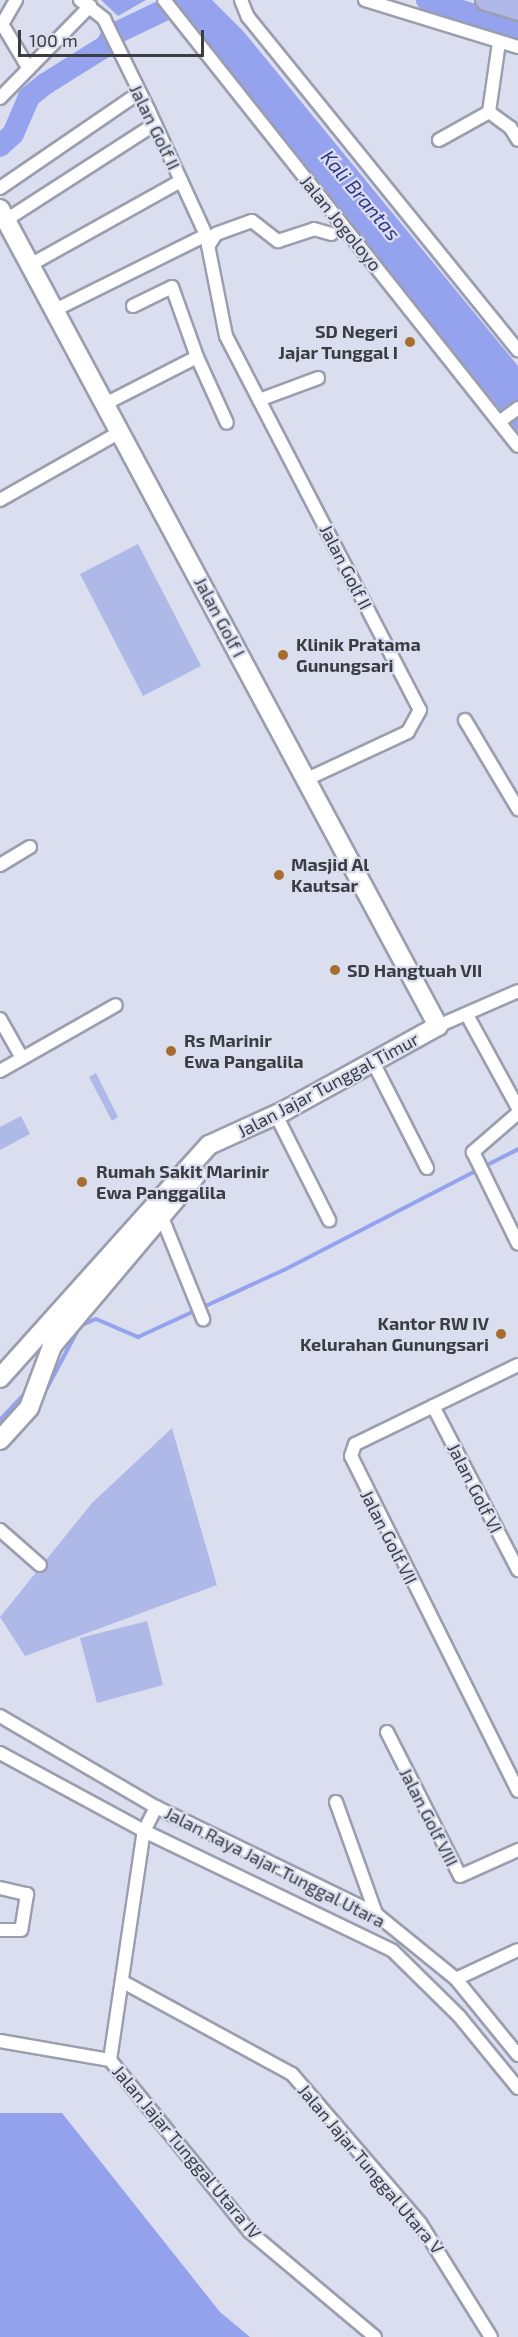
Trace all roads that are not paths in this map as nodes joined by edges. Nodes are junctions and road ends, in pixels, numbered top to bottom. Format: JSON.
{"nodes":[{"id":1,"x":16,"y":0,"type":"edge"},
{"id":2,"x":241,"y":0,"type":"edge"},
{"id":3,"x":365,"y":0,"type":"edge"},
{"id":4,"x":486,"y":0,"type":"edge"},
{"id":5,"x":85,"y":3,"type":"edge"},
{"id":6,"x":168,"y":5,"type":"edge"},
{"id":7,"x":518,"y":10,"type":"edge"},
{"id":8,"x":499,"y":43,"type":"junction"},
{"id":9,"x":518,"y":47,"type":"edge"},
{"id":10,"x":29,"y":69,"type":"junction"},
{"id":11,"x":139,"y":93,"type":"junction"},
{"id":12,"x":0,"y":98,"type":"edge"},
{"id":13,"x":489,"y":112,"type":"junction"},
{"id":14,"x":155,"y":124,"type":"junction"},
{"id":15,"x":439,"y":140,"type":"dead end"},
{"id":16,"x":518,"y":140,"type":"edge"},
{"id":17,"x":181,"y":181,"type":"junction"},
{"id":18,"x":0,"y":188,"type":"edge"},
{"id":19,"x":3,"y":215,"type":"edge"},
{"id":20,"x":331,"y":234,"type":"dead end"},
{"id":21,"x":207,"y":240,"type":"junction"},
{"id":22,"x":30,"y":265,"type":"junction"},
{"id":23,"x":133,"y":306,"type":"dead end"},
{"id":24,"x":55,"y":310,"type":"junction"},
{"id":25,"x":518,"y":350,"type":"edge"},
{"id":26,"x":197,"y":357,"type":"junction"},
{"id":27,"x":318,"y":378,"type":"dead end"},
{"id":28,"x":259,"y":400,"type":"junction"},
{"id":29,"x":105,"y":404,"type":"junction"},
{"id":30,"x":518,"y":408,"type":"edge"},
{"id":31,"x":502,"y":420,"type":"junction"},
{"id":32,"x":227,"y":423,"type":"dead end"},
{"id":33,"x":120,"y":432,"type":"junction"},
{"id":34,"x":518,"y":446,"type":"edge"},
{"id":35,"x":0,"y":500,"type":"edge"},
{"id":36,"x":465,"y":720,"type":"dead end"},
{"id":37,"x":307,"y":779,"type":"junction"},
{"id":38,"x":518,"y":809,"type":"edge"},
{"id":39,"x":30,"y":847,"type":"dead end"},
{"id":40,"x":0,"y":865,"type":"edge"},
{"id":41,"x":518,"y":991,"type":"edge"},
{"id":42,"x":116,"y":1005,"type":"dead end"},
{"id":43,"x":467,"y":1015,"type":"junction"},
{"id":44,"x":0,"y":1019,"type":"edge"},
{"id":45,"x":438,"y":1026,"type":"junction"},
{"id":46,"x":22,"y":1058,"type":"junction"},
{"id":47,"x":372,"y":1062,"type":"junction"},
{"id":48,"x":0,"y":1071,"type":"edge"},
{"id":49,"x":518,"y":1108,"type":"edge"},
{"id":50,"x":518,"y":1113,"type":"edge"},
{"id":51,"x":276,"y":1115,"type":"junction"},
{"id":52,"x":428,"y":1168,"type":"dead end"},
{"id":53,"x":160,"y":1210,"type":"junction"},
{"id":54,"x":329,"y":1220,"type":"dead end"},
{"id":55,"x":518,"y":1244,"type":"edge"},
{"id":56,"x":202,"y":1319,"type":"dead end"},
{"id":57,"x":516,"y":1369,"type":"edge"},
{"id":58,"x":0,"y":1378,"type":"edge"},
{"id":59,"x":433,"y":1406,"type":"junction"},
{"id":60,"x":0,"y":1440,"type":"edge"},
{"id":61,"x":0,"y":1530,"type":"edge"},
{"id":62,"x":40,"y":1565,"type":"dead end"},
{"id":63,"x":518,"y":1570,"type":"edge"},
{"id":64,"x":0,"y":1716,"type":"edge"},
{"id":65,"x":387,"y":1732,"type":"dead end"},
{"id":66,"x":0,"y":1753,"type":"edge"},
{"id":67,"x":518,"y":1791,"type":"edge"},
{"id":68,"x":336,"y":1802,"type":"dead end"},
{"id":69,"x":156,"y":1807,"type":"junction"},
{"id":70,"x":144,"y":1831,"type":"junction"},
{"id":71,"x":518,"y":1850,"type":"edge"},
{"id":72,"x":0,"y":1888,"type":"edge"},
{"id":73,"x":376,"y":1914,"type":"junction"},
{"id":74,"x":0,"y":1930,"type":"edge"},
{"id":75,"x":518,"y":1950,"type":"edge"},
{"id":76,"x":456,"y":1979,"type":"junction"},
{"id":77,"x":125,"y":1983,"type":"junction"},
{"id":78,"x":0,"y":2041,"type":"edge"},
{"id":79,"x":518,"y":2055,"type":"edge"},
{"id":80,"x":110,"y":2060,"type":"junction"},
{"id":81,"x":518,"y":2088,"type":"edge"},
{"id":82,"x":375,"y":2337,"type":"edge"},
{"id":83,"x":491,"y":2337,"type":"edge"}],
"edges":[{"from":1,"to":10,"type":"street"},
{"from":2,"to":25,"type":"street"},
{"from":3,"to":8,"type":"street"},
{"from":4,"to":7,"type":"main road"},
{"from":5,"to":10,"type":"street"},
{"from":5,"to":11,"type":"street","name":"Jalan Golf II"},
{"from":6,"to":31,"type":"street","name":"Jalan Jogoloyo"},
{"from":8,"to":9,"type":"street"},
{"from":8,"to":13,"type":"street"},
{"from":10,"to":12,"type":"street"},
{"from":11,"to":14,"type":"street","name":"Jalan Golf II"},
{"from":11,"to":18,"type":"street"},
{"from":13,"to":15,"type":"street"},
{"from":13,"to":16,"type":"street"},
{"from":14,"to":17,"type":"street","name":"Jalan Golf II"},
{"from":14,"to":19,"type":"street"},
{"from":17,"to":21,"type":"street","name":"Jalan Golf II"},
{"from":17,"to":22,"type":"street"},
{"from":19,"to":22,"type":"main road","name":"Jalan Golf I"},
{"from":20,"to":21,"type":"street"},
{"from":21,"to":24,"type":"street"},
{"from":21,"to":28,"type":"street","name":"Jalan Golf II"},
{"from":22,"to":24,"type":"main road","name":"Jalan Golf I"},
{"from":23,"to":26,"type":"street"},
{"from":24,"to":29,"type":"main road","name":"Jalan Golf I"},
{"from":26,"to":29,"type":"street"},
{"from":26,"to":32,"type":"street"},
{"from":27,"to":28,"type":"street"},
{"from":28,"to":37,"type":"street","name":"Jalan Golf II"},
{"from":29,"to":33,"type":"main road","name":"Jalan Golf I"},
{"from":30,"to":31,"type":"street"},
{"from":31,"to":34,"type":"street","name":"Jalan Jogoloyo"},
{"from":33,"to":35,"type":"street"},
{"from":33,"to":37,"type":"main road","name":"Jalan Golf I"},
{"from":36,"to":38,"type":"street"},
{"from":37,"to":45,"type":"main road","name":"Jalan Golf I"},
{"from":39,"to":40,"type":"street"},
{"from":41,"to":43,"type":"street"},
{"from":42,"to":46,"type":"street"},
{"from":43,"to":45,"type":"street"},
{"from":43,"to":49,"type":"street"},
{"from":44,"to":46,"type":"street"},
{"from":45,"to":47,"type":"main road","name":"Jalan Jajar Tunggal Timur"},
{"from":46,"to":48,"type":"street"},
{"from":47,"to":51,"type":"main road","name":"Jalan Jajar Tunggal Timur"},
{"from":47,"to":52,"type":"street"},
{"from":50,"to":55,"type":"street"},
{"from":51,"to":53,"type":"main road","name":"Jalan Jajar Tunggal Timur"},
{"from":51,"to":54,"type":"street"},
{"from":53,"to":56,"type":"street"},
{"from":53,"to":58,"type":"main road","name":"Jalan Jajar Tunggal Timur"},
{"from":53,"to":60,"type":"main road","name":"Jalan Jajar Tunggal Timur"},
{"from":57,"to":59,"type":"street","name":"Jalan Golf VII"},
{"from":59,"to":63,"type":"street","name":"Jalan Golf VI"},
{"from":59,"to":67,"type":"street","name":"Jalan Golf VII"},
{"from":61,"to":62,"type":"street"},
{"from":64,"to":69,"type":"street","name":"Jalan Raya Jajar Tunggal Utara"},
{"from":65,"to":71,"type":"street","name":"Jalan Golf VIII"},
{"from":66,"to":70,"type":"street","name":"Jalan Raya Jajar Tunggal Utara"},
{"from":68,"to":73,"type":"street"},
{"from":69,"to":70,"type":"street"},
{"from":69,"to":73,"type":"street","name":"Jalan Raya Jajar Tunggal Utara"},
{"from":70,"to":77,"type":"street"},
{"from":70,"to":81,"type":"street","name":"Jalan Raya Jajar Tunggal Utara"},
{"from":72,"to":74,"type":"street"},
{"from":73,"to":76,"type":"street","name":"Jalan Raya Jajar Tunggal Utara"},
{"from":75,"to":76,"type":"street"},
{"from":76,"to":79,"type":"street","name":"Jalan Raya Jajar Tunggal Utara"},
{"from":77,"to":80,"type":"street"},
{"from":77,"to":83,"type":"street","name":"Jalan Jajar Tunggal Utara V"},
{"from":78,"to":80,"type":"street"},
{"from":80,"to":82,"type":"street","name":"Jalan Jajar Tunggal Utara IV"}]}
